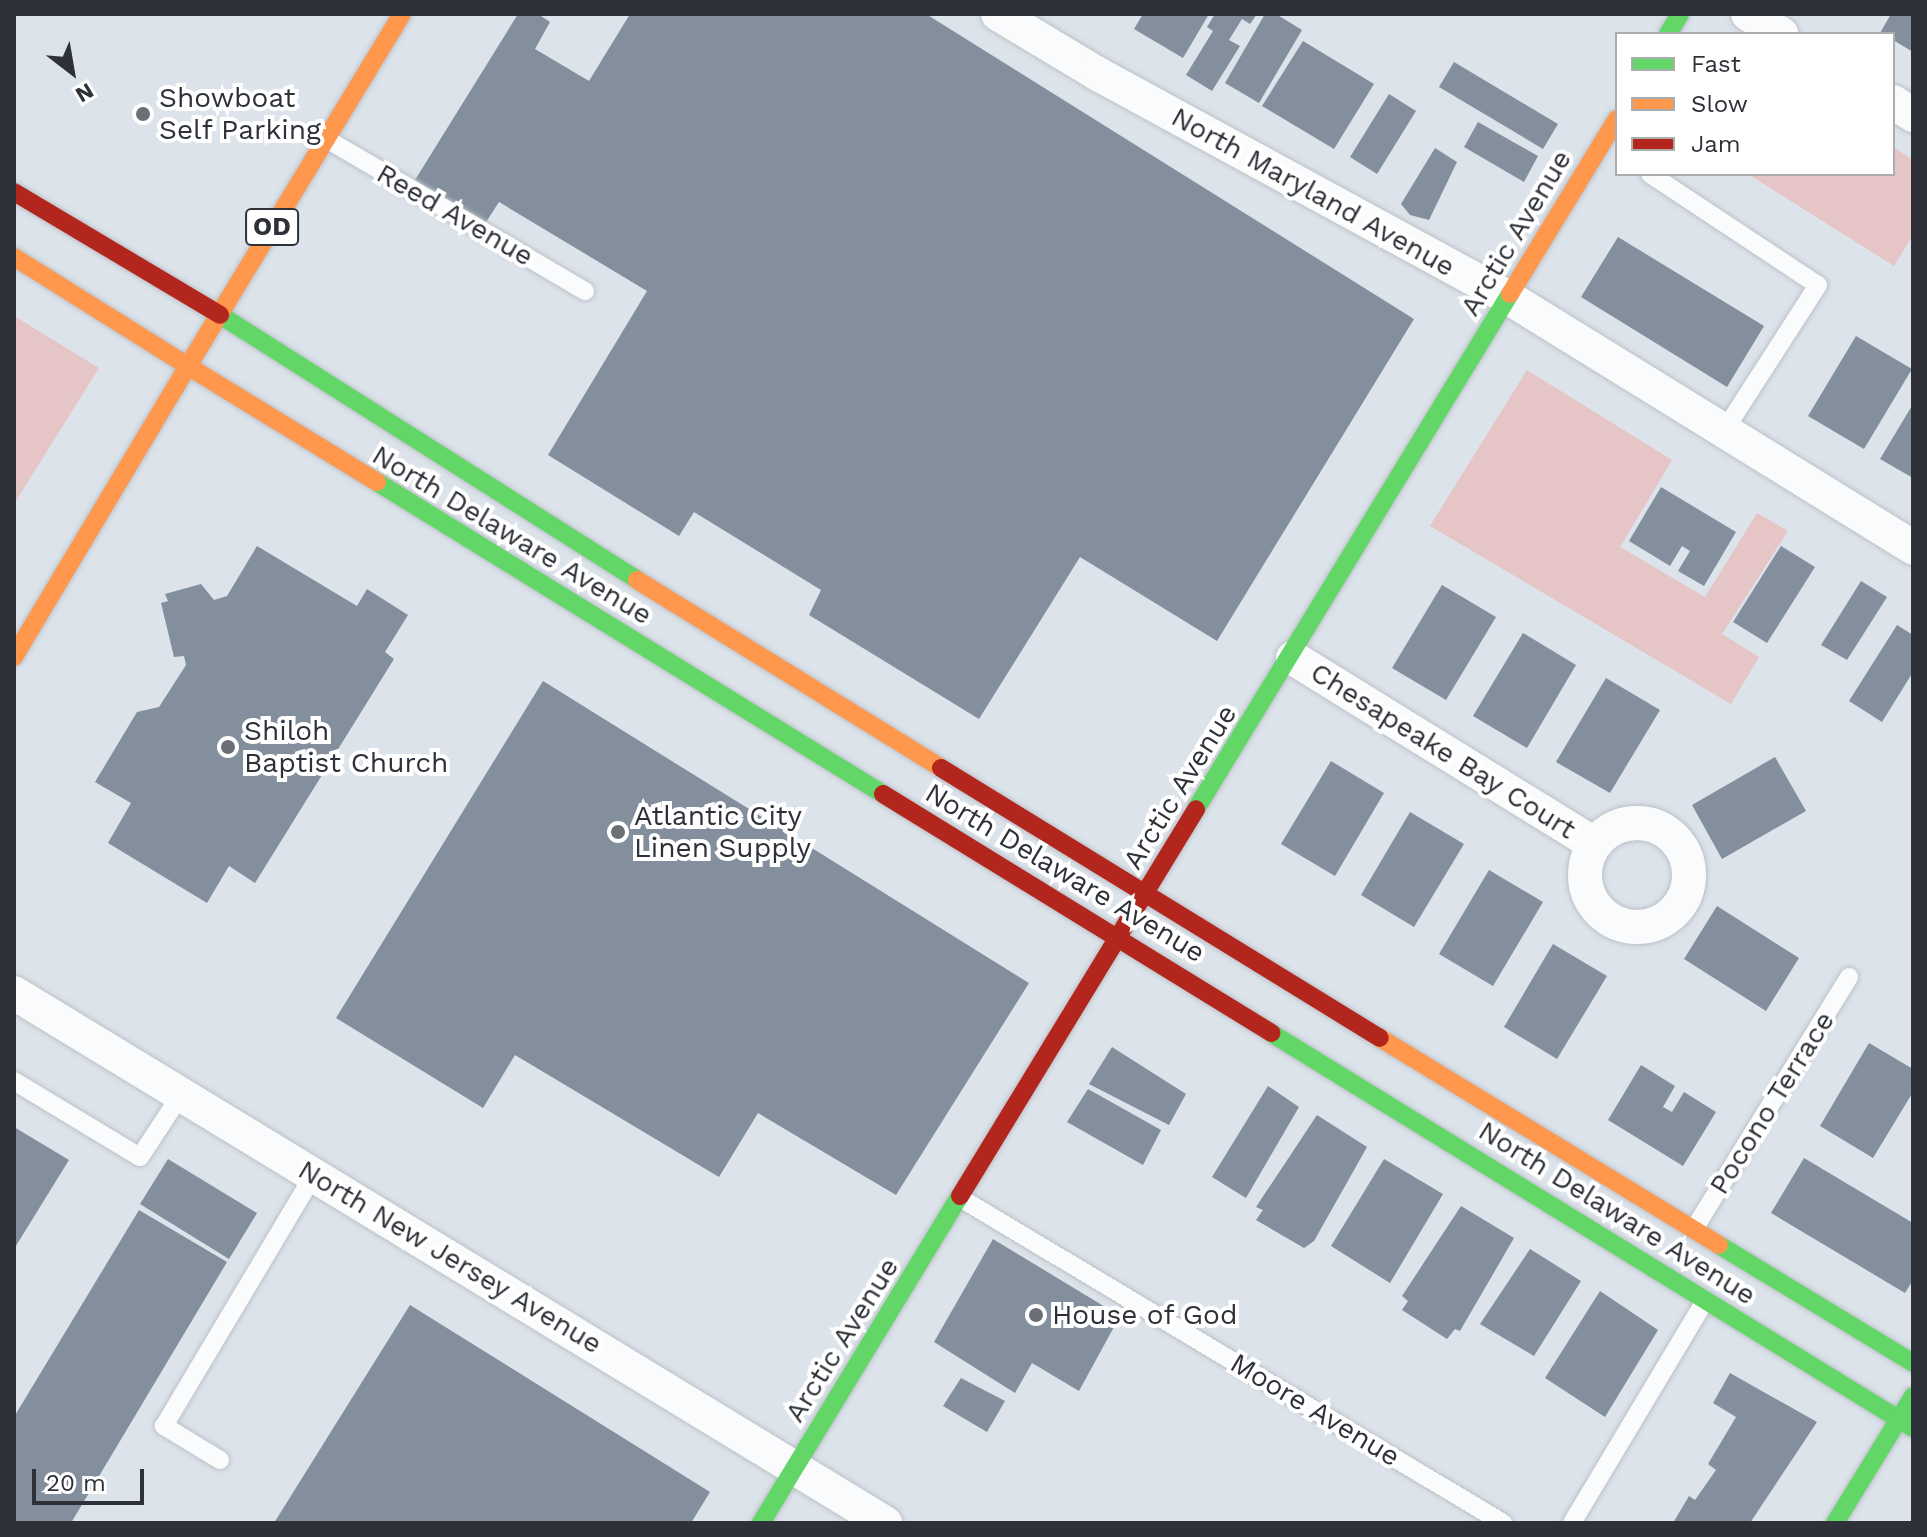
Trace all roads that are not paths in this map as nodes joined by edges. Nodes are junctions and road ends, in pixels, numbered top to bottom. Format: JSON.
{"nodes":[{"id":1,"x":402,"y":14,"type":"edge"},
{"id":2,"x":998,"y":14,"type":"edge"},
{"id":3,"x":1680,"y":14,"type":"edge"},
{"id":4,"x":1748,"y":14,"type":"edge"},
{"id":5,"x":1669,"y":32,"type":"edge"},
{"id":6,"x":1778,"y":32,"type":"edge"},
{"id":7,"x":1895,"y":103,"type":"edge"},
{"id":8,"x":1913,"y":115,"type":"edge"},
{"id":9,"x":1615,"y":127,"type":"edge"},
{"id":10,"x":325,"y":138,"type":"junction"},
{"id":11,"x":1610,"y":147,"type":"edge"},
{"id":12,"x":1653,"y":176,"type":"edge"},
{"id":13,"x":14,"y":192,"type":"edge"},
{"id":14,"x":14,"y":257,"type":"edge"},
{"id":15,"x":585,"y":291,"type":"dead end"},
{"id":16,"x":1509,"y":298,"type":"junction"},
{"id":17,"x":220,"y":315,"type":"junction"},
{"id":18,"x":188,"y":366,"type":"junction"},
{"id":19,"x":1724,"y":431,"type":"junction"},
{"id":20,"x":1913,"y":548,"type":"edge"},
{"id":21,"x":14,"y":657,"type":"edge"},
{"id":22,"x":1293,"y":658,"type":"junction"},
{"id":23,"x":1594,"y":844,"type":"dead end"},
{"id":24,"x":1146,"y":894,"type":"junction"},
{"id":25,"x":1118,"y":938,"type":"junction"},
{"id":26,"x":1849,"y":977,"type":"dead end"},
{"id":27,"x":14,"y":993,"type":"edge"},
{"id":28,"x":14,"y":1081,"type":"edge"},
{"id":29,"x":182,"y":1093,"type":"junction"},
{"id":30,"x":314,"y":1174,"type":"junction"},
{"id":31,"x":962,"y":1199,"type":"junction"},
{"id":32,"x":1694,"y":1229,"type":"junction"},
{"id":33,"x":1705,"y":1301,"type":"junction"},
{"id":34,"x":1913,"y":1363,"type":"edge"},
{"id":35,"x":1913,"y":1396,"type":"edge"},
{"id":36,"x":1906,"y":1424,"type":"edge"},
{"id":37,"x":220,"y":1460,"type":"dead end"},
{"id":38,"x":795,"y":1468,"type":"junction"},
{"id":39,"x":761,"y":1523,"type":"edge"},
{"id":40,"x":885,"y":1523,"type":"edge"},
{"id":41,"x":1503,"y":1523,"type":"edge"},
{"id":42,"x":1572,"y":1523,"type":"edge"},
{"id":43,"x":1835,"y":1523,"type":"edge"}],
"edges":[{"from":1,"to":10,"type":"main road","number":"OD"},
{"from":2,"to":16,"type":"street","name":"North Maryland Avenue"},
{"from":3,"to":5,"type":"main road"},
{"from":4,"to":6,"type":"street"},
{"from":7,"to":8,"type":"street"},
{"from":9,"to":11,"type":"main road","name":"Arctic Avenue"},
{"from":10,"to":15,"type":"lane","name":"Reed Avenue"},
{"from":10,"to":17,"type":"main road","number":"OD"},
{"from":11,"to":16,"type":"main road","name":"Arctic Avenue"},
{"from":12,"to":19,"type":"lane"},
{"from":13,"to":17,"type":"main road","name":"North Delaware Avenue"},
{"from":14,"to":18,"type":"main road","name":"North Delaware Avenue"},
{"from":16,"to":19,"type":"street","name":"North Maryland Avenue"},
{"from":16,"to":22,"type":"main road","name":"Arctic Avenue"},
{"from":17,"to":18,"type":"main road","number":"OD"},
{"from":17,"to":24,"type":"main road","name":"North Delaware Avenue"},
{"from":18,"to":21,"type":"main road","number":"OD"},
{"from":18,"to":25,"type":"main road","name":"North Delaware Avenue"},
{"from":19,"to":20,"type":"street","name":"North Maryland Avenue"},
{"from":22,"to":23,"type":"street","name":"Chesapeake Bay Court"},
{"from":22,"to":24,"type":"main road","name":"Arctic Avenue"},
{"from":24,"to":25,"type":"main road","name":"Arctic Avenue"},
{"from":24,"to":32,"type":"main road","name":"North Delaware Avenue"},
{"from":25,"to":31,"type":"main road","name":"Arctic Avenue"},
{"from":25,"to":33,"type":"main road","name":"North Delaware Avenue"},
{"from":26,"to":32,"type":"lane","name":"Pocono Terrace"},
{"from":27,"to":29,"type":"street","name":"North New Jersey Avenue"},
{"from":28,"to":29,"type":"lane"},
{"from":29,"to":30,"type":"street","name":"North New Jersey Avenue"},
{"from":30,"to":37,"type":"lane"},
{"from":30,"to":38,"type":"street","name":"North New Jersey Avenue"},
{"from":31,"to":38,"type":"main road","name":"Arctic Avenue"},
{"from":31,"to":41,"type":"lane","name":"Moore Avenue"},
{"from":32,"to":34,"type":"main road","name":"North Delaware Avenue"},
{"from":33,"to":36,"type":"main road","name":"North Delaware Avenue"},
{"from":33,"to":42,"type":"lane"},
{"from":35,"to":36,"type":"main road"},
{"from":36,"to":43,"type":"main road"},
{"from":38,"to":39,"type":"main road","name":"Arctic Avenue"},
{"from":38,"to":40,"type":"street","name":"North New Jersey Avenue"}]}
